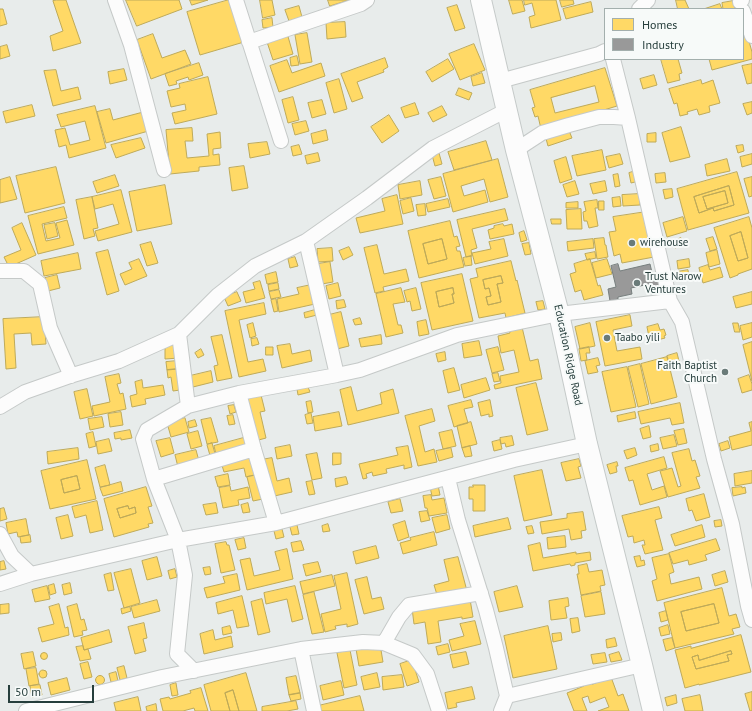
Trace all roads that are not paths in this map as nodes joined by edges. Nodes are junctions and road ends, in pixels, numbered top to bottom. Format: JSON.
{"nodes":[{"id":1,"x":115,"y":0,"type":"edge"},
{"id":2,"x":236,"y":0,"type":"edge"},
{"id":3,"x":367,"y":0,"type":"edge"},
{"id":4,"x":481,"y":0,"type":"edge"},
{"id":5,"x":648,"y":0,"type":"edge"},
{"id":6,"x":640,"y":8,"type":"edge"},
{"id":7,"x":744,"y":13,"type":"edge"},
{"id":8,"x":752,"y":36,"type":"edge"},
{"id":9,"x":249,"y":42,"type":"junction"},
{"id":10,"x":604,"y":52,"type":"edge"},
{"id":11,"x":613,"y":60,"type":"edge"},
{"id":12,"x":500,"y":81,"type":"junction"},
{"id":13,"x":507,"y":110,"type":"junction"},
{"id":14,"x":628,"y":118,"type":"junction"},
{"id":15,"x":281,"y":141,"type":"dead end"},
{"id":16,"x":516,"y":150,"type":"junction"},
{"id":17,"x":164,"y":170,"type":"dead end"},
{"id":18,"x":306,"y":241,"type":"junction"},
{"id":19,"x":0,"y":271,"type":"edge"},
{"id":20,"x":670,"y":301,"type":"junction"},
{"id":21,"x":559,"y":314,"type":"junction"},
{"id":22,"x":179,"y":334,"type":"junction"},
{"id":23,"x":337,"y":375,"type":"junction"},
{"id":24,"x":71,"y":376,"type":"junction"},
{"id":25,"x":239,"y":393,"type":"junction"},
{"id":26,"x":188,"y":406,"type":"junction"},
{"id":27,"x":0,"y":407,"type":"edge"},
{"id":28,"x":587,"y":444,"type":"junction"},
{"id":29,"x":254,"y":449,"type":"junction"},
{"id":30,"x":448,"y":478,"type":"junction"},
{"id":31,"x":154,"y":479,"type":"junction"},
{"id":32,"x":276,"y":523,"type":"junction"},
{"id":33,"x":0,"y":534,"type":"edge"},
{"id":34,"x":178,"y":540,"type":"junction"},
{"id":35,"x":30,"y":574,"type":"junction"},
{"id":36,"x":0,"y":584,"type":"edge"},
{"id":37,"x":481,"y":593,"type":"junction"},
{"id":38,"x":752,"y":620,"type":"edge"},
{"id":39,"x":384,"y":644,"type":"junction"},
{"id":40,"x":301,"y":649,"type":"junction"},
{"id":41,"x":177,"y":654,"type":"junction"},
{"id":42,"x":642,"y":665,"type":"junction"},
{"id":43,"x":194,"y":671,"type":"junction"},
{"id":44,"x":162,"y":677,"type":"junction"},
{"id":45,"x":507,"y":696,"type":"junction"},
{"id":46,"x":26,"y":711,"type":"edge"},
{"id":47,"x":314,"y":711,"type":"edge"},
{"id":48,"x":439,"y":711,"type":"edge"},
{"id":49,"x":502,"y":711,"type":"edge"},
{"id":50,"x":653,"y":711,"type":"edge"}],
"edges":[{"from":1,"to":17,"type":"street"},
{"from":2,"to":9,"type":"street"},
{"from":3,"to":9,"type":"street"},
{"from":4,"to":12,"type":"main road","name":"Education Ridge Road"},
{"from":5,"to":6,"type":"street"},
{"from":7,"to":8,"type":"street"},
{"from":9,"to":15,"type":"street"},
{"from":10,"to":12,"type":"street"},
{"from":11,"to":14,"type":"street"},
{"from":12,"to":13,"type":"main road","name":"Education Ridge Road"},
{"from":13,"to":16,"type":"main road","name":"Education Ridge Road"},
{"from":13,"to":18,"type":"street"},
{"from":14,"to":16,"type":"street"},
{"from":14,"to":20,"type":"street"},
{"from":16,"to":21,"type":"main road","name":"Education Ridge Road"},
{"from":18,"to":22,"type":"street"},
{"from":18,"to":23,"type":"street"},
{"from":19,"to":24,"type":"street"},
{"from":20,"to":21,"type":"street"},
{"from":20,"to":38,"type":"street"},
{"from":21,"to":23,"type":"street"},
{"from":21,"to":28,"type":"main road","name":"Education Ridge Road"},
{"from":22,"to":24,"type":"street"},
{"from":22,"to":26,"type":"street"},
{"from":23,"to":25,"type":"street"},
{"from":24,"to":27,"type":"street"},
{"from":25,"to":26,"type":"street"},
{"from":25,"to":29,"type":"street"},
{"from":26,"to":31,"type":"street"},
{"from":28,"to":30,"type":"street"},
{"from":28,"to":42,"type":"main road","name":"Education Ridge Road"},
{"from":29,"to":31,"type":"street"},
{"from":29,"to":32,"type":"street"},
{"from":30,"to":32,"type":"street"},
{"from":30,"to":37,"type":"street"},
{"from":31,"to":34,"type":"street"},
{"from":32,"to":34,"type":"street"},
{"from":33,"to":35,"type":"street"},
{"from":34,"to":35,"type":"street"},
{"from":34,"to":41,"type":"street"},
{"from":35,"to":36,"type":"street"},
{"from":37,"to":39,"type":"street"},
{"from":37,"to":45,"type":"street"},
{"from":39,"to":40,"type":"street"},
{"from":39,"to":48,"type":"street"},
{"from":40,"to":43,"type":"street"},
{"from":40,"to":47,"type":"street"},
{"from":41,"to":43,"type":"street"},
{"from":41,"to":44,"type":"street"},
{"from":42,"to":45,"type":"street"},
{"from":42,"to":50,"type":"main road","name":"Education Ridge Road"},
{"from":43,"to":44,"type":"street"},
{"from":44,"to":46,"type":"street"},
{"from":45,"to":49,"type":"street"}]}
